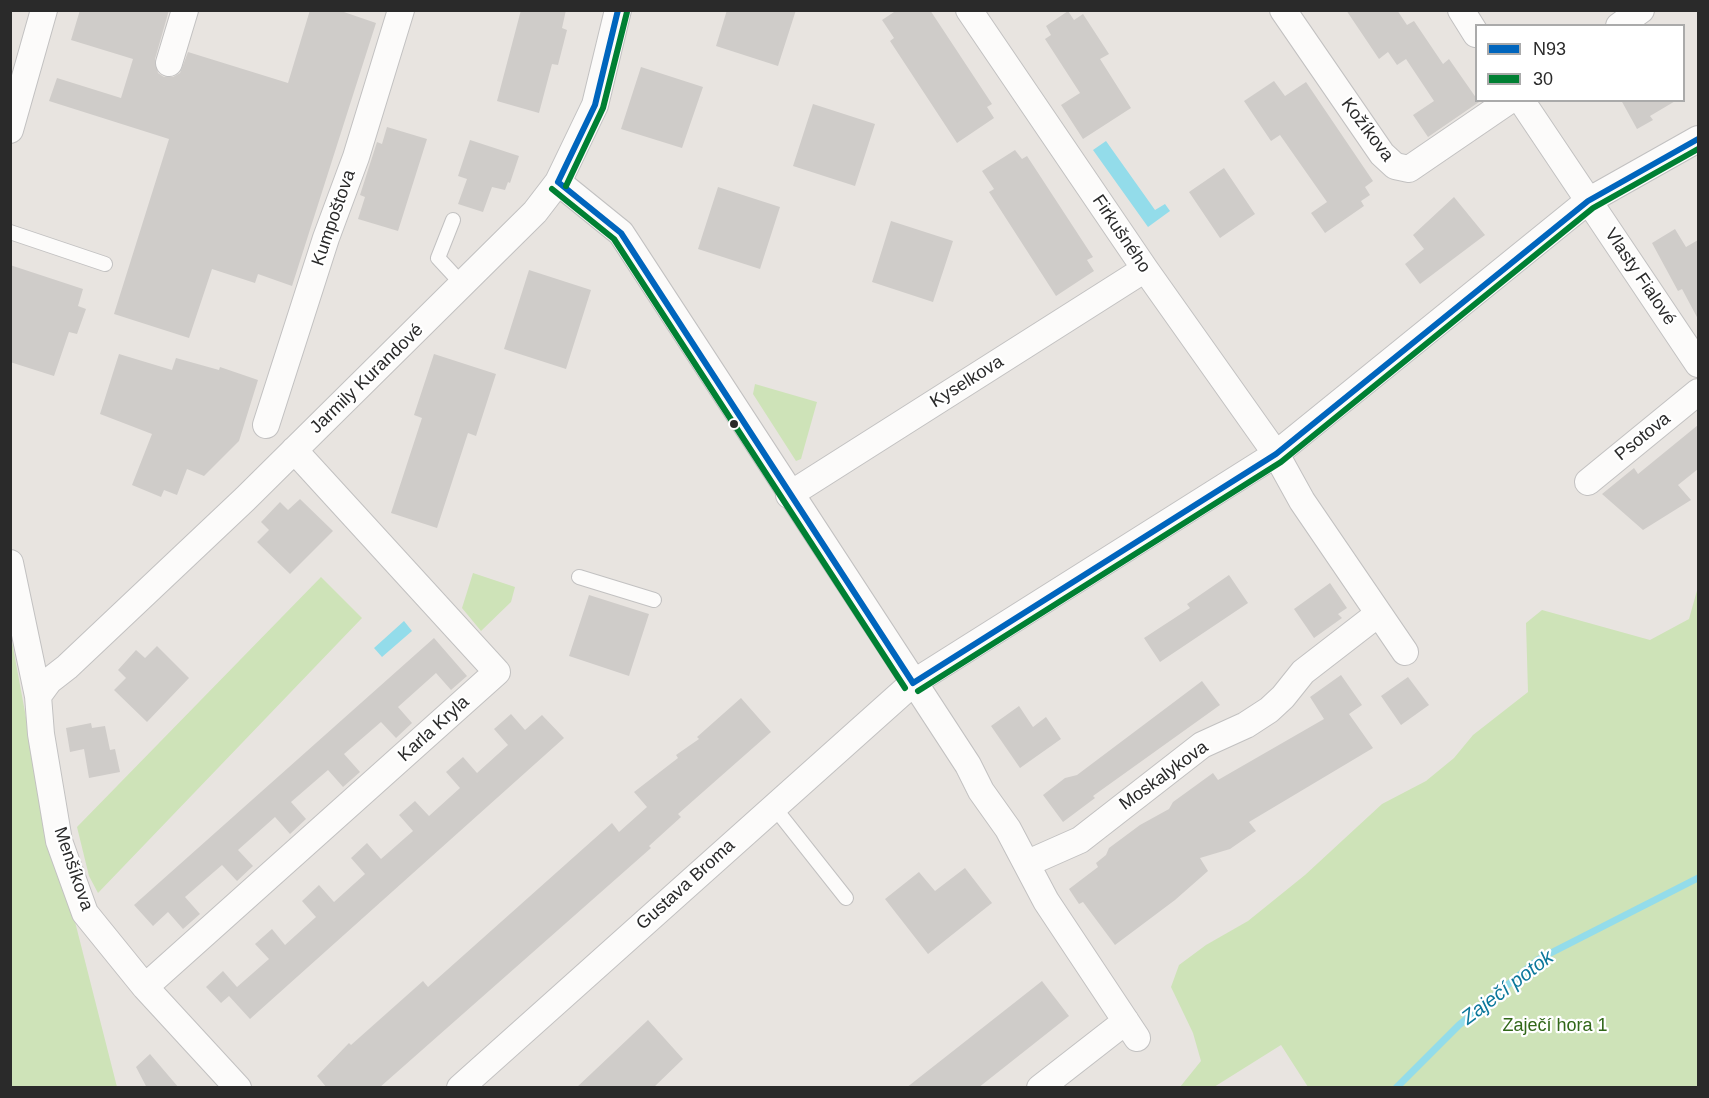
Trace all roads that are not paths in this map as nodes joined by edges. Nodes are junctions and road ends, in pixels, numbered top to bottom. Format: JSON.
{"nodes":[{"id":1,"x":44,"y":10,"type":"edge"},
{"id":2,"x":185,"y":10,"type":"edge"},
{"id":3,"x":401,"y":10,"type":"edge"},
{"id":4,"x":618,"y":10,"type":"edge"},
{"id":5,"x":969,"y":10,"type":"edge"},
{"id":6,"x":1283,"y":10,"type":"edge"},
{"id":7,"x":1461,"y":10,"type":"edge"},
{"id":8,"x":1475,"y":32,"type":"edge"},
{"id":9,"x":169,"y":63,"type":"dead end"},
{"id":10,"x":1507,"y":102,"type":"edge"},
{"id":11,"x":1522,"y":102,"type":"edge"},
{"id":12,"x":10,"y":130,"type":"edge"},
{"id":13,"x":1698,"y":139,"type":"edge"},
{"id":14,"x":558,"y":182,"type":"junction"},
{"id":15,"x":1588,"y":201,"type":"junction"},
{"id":16,"x":453,"y":220,"type":"dead end"},
{"id":17,"x":10,"y":232,"type":"edge"},
{"id":18,"x":105,"y":264,"type":"dead end"},
{"id":19,"x":1145,"y":269,"type":"junction"},
{"id":20,"x":463,"y":285,"type":"junction"},
{"id":21,"x":1698,"y":364,"type":"edge"},
{"id":22,"x":1698,"y":392,"type":"edge"},
{"id":23,"x":266,"y":424,"type":"dead end"},
{"id":24,"x":294,"y":450,"type":"junction"},
{"id":25,"x":1276,"y":454,"type":"junction"},
{"id":26,"x":1588,"y":482,"type":"dead end"},
{"id":27,"x":789,"y":495,"type":"junction"},
{"id":28,"x":10,"y":563,"type":"edge"},
{"id":29,"x":579,"y":577,"type":"dead end"},
{"id":30,"x":654,"y":600,"type":"dead end"},
{"id":31,"x":1378,"y":614,"type":"junction"},
{"id":32,"x":1405,"y":652,"type":"dead end"},
{"id":33,"x":913,"y":683,"type":"junction"},
{"id":34,"x":38,"y":696,"type":"junction"},
{"id":35,"x":774,"y":807,"type":"junction"},
{"id":36,"x":1028,"y":863,"type":"junction"},
{"id":37,"x":846,"y":897,"type":"dead end"},
{"id":38,"x":145,"y":987,"type":"junction"},
{"id":39,"x":238,"y":1088,"type":"edge"},
{"id":40,"x":460,"y":1088,"type":"edge"},
{"id":41,"x":1040,"y":1088,"type":"edge"}],
"edges":[{"from":1,"to":12,"type":"street"},
{"from":2,"to":9,"type":"street"},
{"from":3,"to":23,"type":"street","name":"Kumpoštova"},
{"from":4,"to":14,"type":"street","name":"Jarmily Kurandové"},
{"from":5,"to":19,"type":"street","name":"Firkušného"},
{"from":6,"to":10,"type":"street","name":"Kožíkova"},
{"from":7,"to":8,"type":"street"},
{"from":11,"to":15,"type":"street","name":"Vlasty Fialové"},
{"from":13,"to":15,"type":"street","name":"Gustava Broma"},
{"from":14,"to":20,"type":"street","name":"Jarmily Kurandové"},
{"from":14,"to":27,"type":"street"},
{"from":15,"to":21,"type":"street","name":"Vlasty Fialové"},
{"from":15,"to":25,"type":"street","name":"Gustava Broma"},
{"from":16,"to":20,"type":"lane"},
{"from":17,"to":18,"type":"lane"},
{"from":19,"to":25,"type":"street","name":"Firkušného"},
{"from":19,"to":27,"type":"street","name":"Kyselkova"},
{"from":20,"to":24,"type":"street","name":"Jarmily Kurandové"},
{"from":22,"to":26,"type":"street","name":"Psotova"},
{"from":24,"to":34,"type":"street","name":"Jarmily Kurandové"},
{"from":24,"to":38,"type":"street","name":"Karla Kryla"},
{"from":25,"to":31,"type":"street"},
{"from":25,"to":33,"type":"street","name":"Gustava Broma"},
{"from":27,"to":33,"type":"street"},
{"from":28,"to":34,"type":"street","name":"Menšíkova"},
{"from":29,"to":30,"type":"lane"},
{"from":31,"to":32,"type":"street"},
{"from":31,"to":36,"type":"street","name":"Moskalykova"},
{"from":33,"to":35,"type":"street","name":"Gustava Broma"},
{"from":33,"to":36,"type":"street"},
{"from":34,"to":38,"type":"street","name":"Menšíkova"},
{"from":35,"to":37,"type":"lane"},
{"from":35,"to":40,"type":"street","name":"Gustava Broma"},
{"from":36,"to":41,"type":"street"},
{"from":38,"to":39,"type":"street","name":"Menšíkova"}]}
